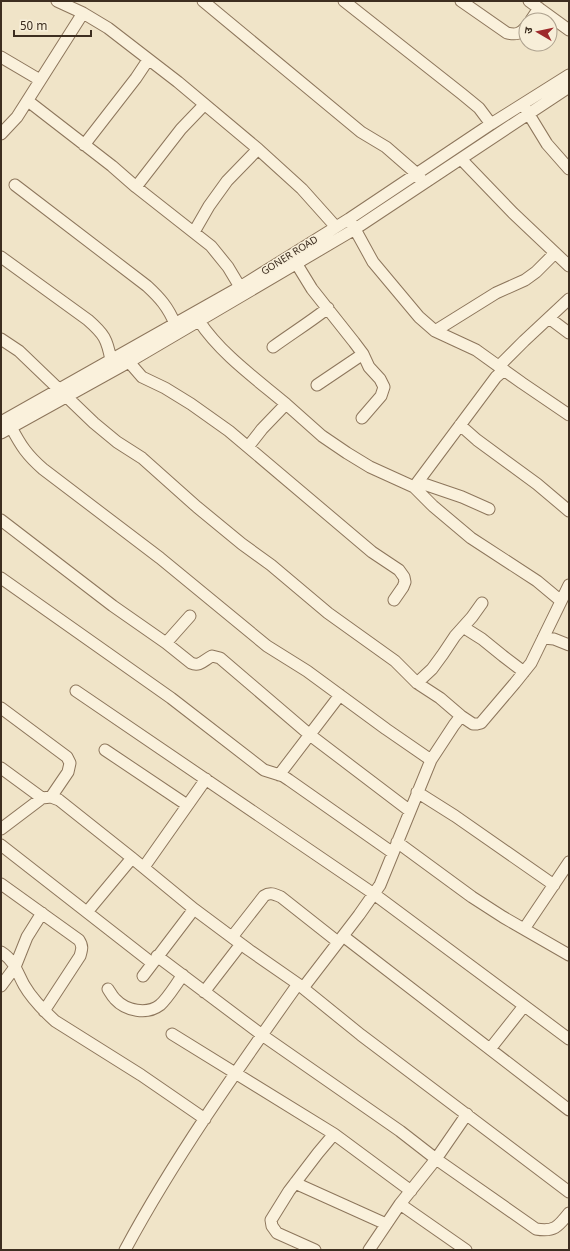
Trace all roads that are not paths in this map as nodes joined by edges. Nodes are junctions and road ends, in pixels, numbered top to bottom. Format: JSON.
{"nodes":[{"id":1,"x":57,"y":1,"type":"edge"},
{"id":2,"x":203,"y":1,"type":"edge"},
{"id":3,"x":344,"y":1,"type":"edge"},
{"id":4,"x":461,"y":1,"type":"edge"},
{"id":5,"x":529,"y":1,"type":"edge"},
{"id":6,"x":539,"y":8,"type":"junction"},
{"id":7,"x":536,"y":12,"type":"edge"},
{"id":8,"x":83,"y":13,"type":"junction"},
{"id":9,"x":569,"y":30,"type":"edge"},
{"id":10,"x":518,"y":34,"type":"edge"},
{"id":11,"x":1,"y":57,"type":"edge"},
{"id":12,"x":148,"y":60,"type":"junction"},
{"id":13,"x":569,"y":75,"type":"edge"},
{"id":14,"x":40,"y":80,"type":"junction"},
{"id":15,"x":569,"y":87,"type":"edge"},
{"id":16,"x":28,"y":101,"type":"junction"},
{"id":17,"x":204,"y":104,"type":"junction"},
{"id":18,"x":523,"y":104,"type":"junction"},
{"id":19,"x":529,"y":114,"type":"junction"},
{"id":20,"x":491,"y":124,"type":"junction"},
{"id":21,"x":1,"y":134,"type":"edge"},
{"id":22,"x":84,"y":145,"type":"junction"},
{"id":23,"x":258,"y":149,"type":"junction"},
{"id":24,"x":460,"y":159,"type":"junction"},
{"id":25,"x":569,"y":169,"type":"edge"},
{"id":26,"x":420,"y":179,"type":"junction"},
{"id":27,"x":15,"y":185,"type":"dead end"},
{"id":28,"x":136,"y":187,"type":"junction"},
{"id":29,"x":349,"y":219,"type":"junction"},
{"id":30,"x":336,"y":227,"type":"junction"},
{"id":31,"x":355,"y":229,"type":"junction"},
{"id":32,"x":194,"y":232,"type":"junction"},
{"id":33,"x":555,"y":253,"type":"junction"},
{"id":34,"x":1,"y":257,"type":"edge"},
{"id":35,"x":294,"y":259,"type":"junction"},
{"id":36,"x":569,"y":266,"type":"edge"},
{"id":37,"x":242,"y":291,"type":"junction"},
{"id":38,"x":569,"y":299,"type":"edge"},
{"id":39,"x":328,"y":308,"type":"junction"},
{"id":40,"x":549,"y":318,"type":"junction"},
{"id":41,"x":199,"y":321,"type":"junction"},
{"id":42,"x":174,"y":324,"type":"junction"},
{"id":43,"x":435,"y":331,"type":"junction"},
{"id":44,"x":569,"y":333,"type":"edge"},
{"id":45,"x":1,"y":339,"type":"edge"},
{"id":46,"x":273,"y":348,"type":"dead end"},
{"id":47,"x":363,"y":354,"type":"junction"},
{"id":48,"x":111,"y":360,"type":"junction"},
{"id":49,"x":129,"y":362,"type":"junction"},
{"id":50,"x":502,"y":368,"type":"junction"},
{"id":51,"x":316,"y":385,"type":"dead end"},
{"id":52,"x":62,"y":393,"type":"junction"},
{"id":53,"x":286,"y":404,"type":"junction"},
{"id":54,"x":569,"y":415,"type":"edge"},
{"id":55,"x":362,"y":418,"type":"dead end"},
{"id":56,"x":1,"y":422,"type":"edge"},
{"id":57,"x":460,"y":425,"type":"junction"},
{"id":58,"x":11,"y":427,"type":"junction"},
{"id":59,"x":1,"y":433,"type":"edge"},
{"id":60,"x":248,"y":447,"type":"junction"},
{"id":61,"x":416,"y":485,"type":"junction"},
{"id":62,"x":489,"y":509,"type":"dead end"},
{"id":63,"x":569,"y":511,"type":"edge"},
{"id":64,"x":1,"y":520,"type":"edge"},
{"id":65,"x":1,"y":578,"type":"edge"},
{"id":66,"x":569,"y":585,"type":"edge"},
{"id":67,"x":394,"y":600,"type":"dead end"},
{"id":68,"x":561,"y":601,"type":"junction"},
{"id":69,"x":482,"y":603,"type":"dead end"},
{"id":70,"x":190,"y":616,"type":"dead end"},
{"id":71,"x":462,"y":628,"type":"junction"},
{"id":72,"x":543,"y":638,"type":"junction"},
{"id":73,"x":166,"y":643,"type":"junction"},
{"id":74,"x":569,"y":645,"type":"edge"},
{"id":75,"x":524,"y":672,"type":"junction"},
{"id":76,"x":417,"y":682,"type":"junction"},
{"id":77,"x":76,"y":691,"type":"dead end"},
{"id":78,"x":340,"y":695,"type":"junction"},
{"id":79,"x":1,"y":708,"type":"edge"},
{"id":80,"x":461,"y":716,"type":"junction"},
{"id":81,"x":310,"y":735,"type":"junction"},
{"id":82,"x":105,"y":750,"type":"dead end"},
{"id":83,"x":431,"y":760,"type":"junction"},
{"id":84,"x":1,"y":768,"type":"edge"},
{"id":85,"x":279,"y":775,"type":"junction"},
{"id":86,"x":206,"y":779,"type":"junction"},
{"id":87,"x":418,"y":792,"type":"junction"},
{"id":88,"x":47,"y":798,"type":"junction"},
{"id":89,"x":187,"y":805,"type":"junction"},
{"id":90,"x":410,"y":811,"type":"junction"},
{"id":91,"x":1,"y":829,"type":"edge"},
{"id":92,"x":397,"y":842,"type":"junction"},
{"id":93,"x":1,"y":845,"type":"edge"},
{"id":94,"x":393,"y":854,"type":"junction"},
{"id":95,"x":132,"y":858,"type":"junction"},
{"id":96,"x":144,"y":867,"type":"junction"},
{"id":97,"x":567,"y":869,"type":"edge"},
{"id":98,"x":1,"y":884,"type":"edge"},
{"id":99,"x":554,"y":885,"type":"junction"},
{"id":100,"x":374,"y":894,"type":"junction"},
{"id":101,"x":194,"y":909,"type":"junction"},
{"id":102,"x":87,"y":912,"type":"junction"},
{"id":103,"x":42,"y":913,"type":"junction"},
{"id":104,"x":524,"y":929,"type":"junction"},
{"id":105,"x":341,"y":939,"type":"junction"},
{"id":106,"x":236,"y":941,"type":"junction"},
{"id":107,"x":1,"y":952,"type":"edge"},
{"id":108,"x":569,"y":955,"type":"edge"},
{"id":109,"x":154,"y":959,"type":"junction"},
{"id":110,"x":15,"y":967,"type":"junction"},
{"id":111,"x":142,"y":976,"type":"dead end"},
{"id":112,"x":183,"y":976,"type":"junction"},
{"id":113,"x":1,"y":986,"type":"edge"},
{"id":114,"x":300,"y":986,"type":"junction"},
{"id":115,"x":108,"y":989,"type":"dead end"},
{"id":116,"x":204,"y":992,"type":"junction"},
{"id":117,"x":524,"y":1006,"type":"junction"},
{"id":118,"x":44,"y":1011,"type":"junction"},
{"id":119,"x":172,"y":1034,"type":"dead end"},
{"id":120,"x":262,"y":1036,"type":"junction"},
{"id":121,"x":569,"y":1039,"type":"edge"},
{"id":122,"x":490,"y":1049,"type":"junction"},
{"id":123,"x":235,"y":1072,"type":"junction"},
{"id":124,"x":569,"y":1110,"type":"edge"},
{"id":125,"x":467,"y":1114,"type":"junction"},
{"id":126,"x":205,"y":1119,"type":"junction"},
{"id":127,"x":334,"y":1134,"type":"junction"},
{"id":128,"x":436,"y":1159,"type":"junction"},
{"id":129,"x":295,"y":1182,"type":"junction"},
{"id":130,"x":411,"y":1191,"type":"junction"},
{"id":131,"x":569,"y":1192,"type":"edge"},
{"id":132,"x":400,"y":1204,"type":"junction"},
{"id":133,"x":569,"y":1213,"type":"edge"},
{"id":134,"x":386,"y":1224,"type":"junction"},
{"id":135,"x":125,"y":1250,"type":"edge"},
{"id":136,"x":315,"y":1250,"type":"edge"},
{"id":137,"x":369,"y":1250,"type":"edge"},
{"id":138,"x":466,"y":1250,"type":"edge"}],
"edges":[{"from":1,"to":8,"type":"street"},
{"from":2,"to":26,"type":"street"},
{"from":3,"to":20,"type":"street"},
{"from":4,"to":10,"type":"street"},
{"from":5,"to":6,"type":"street"},
{"from":6,"to":7,"type":"street"},
{"from":6,"to":9,"type":"street"},
{"from":8,"to":12,"type":"street"},
{"from":8,"to":14,"type":"street"},
{"from":11,"to":14,"type":"street"},
{"from":12,"to":17,"type":"street"},
{"from":12,"to":22,"type":"street"},
{"from":13,"to":18,"type":"street","name":"GONER ROAD"},
{"from":14,"to":16,"type":"street"},
{"from":15,"to":19,"type":"street","name":"GONER ROAD"},
{"from":16,"to":21,"type":"street"},
{"from":16,"to":22,"type":"street"},
{"from":17,"to":23,"type":"street"},
{"from":17,"to":28,"type":"street"},
{"from":18,"to":19,"type":"street"},
{"from":18,"to":20,"type":"street","name":"GONER ROAD"},
{"from":19,"to":24,"type":"street","name":"GONER ROAD"},
{"from":19,"to":25,"type":"street"},
{"from":20,"to":26,"type":"street","name":"GONER ROAD"},
{"from":22,"to":28,"type":"street"},
{"from":23,"to":30,"type":"street"},
{"from":23,"to":32,"type":"street"},
{"from":24,"to":26,"type":"street","name":"GONER ROAD"},
{"from":24,"to":33,"type":"street"},
{"from":26,"to":29,"type":"street","name":"GONER ROAD"},
{"from":26,"to":31,"type":"street","name":"GONER ROAD"},
{"from":27,"to":42,"type":"street"},
{"from":28,"to":32,"type":"street"},
{"from":29,"to":30,"type":"street","name":"GONER ROAD"},
{"from":29,"to":31,"type":"street"},
{"from":30,"to":35,"type":"street","name":"GONER ROAD"},
{"from":31,"to":35,"type":"street","name":"GONER ROAD"},
{"from":31,"to":43,"type":"street"},
{"from":32,"to":37,"type":"street"},
{"from":33,"to":36,"type":"street"},
{"from":33,"to":43,"type":"street"},
{"from":34,"to":48,"type":"street"},
{"from":35,"to":37,"type":"street","name":"GONER ROAD"},
{"from":35,"to":39,"type":"street"},
{"from":37,"to":41,"type":"street","name":"GONER ROAD"},
{"from":37,"to":42,"type":"street","name":"GONER ROAD"},
{"from":38,"to":40,"type":"street"},
{"from":39,"to":46,"type":"street"},
{"from":39,"to":47,"type":"street"},
{"from":40,"to":44,"type":"street"},
{"from":40,"to":50,"type":"street"},
{"from":41,"to":49,"type":"street","name":"GONER ROAD"},
{"from":41,"to":53,"type":"street"},
{"from":42,"to":48,"type":"street","name":"GONER ROAD"},
{"from":43,"to":50,"type":"street"},
{"from":45,"to":52,"type":"street"},
{"from":47,"to":51,"type":"street"},
{"from":47,"to":55,"type":"street"},
{"from":48,"to":52,"type":"street","name":"GONER ROAD"},
{"from":49,"to":52,"type":"street","name":"GONER ROAD"},
{"from":49,"to":60,"type":"street"},
{"from":50,"to":54,"type":"street"},
{"from":50,"to":57,"type":"street"},
{"from":52,"to":56,"type":"street","name":"GONER ROAD"},
{"from":52,"to":58,"type":"street","name":"GONER ROAD"},
{"from":52,"to":76,"type":"street"},
{"from":53,"to":60,"type":"street"},
{"from":53,"to":61,"type":"street"},
{"from":57,"to":61,"type":"street"},
{"from":57,"to":63,"type":"street"},
{"from":58,"to":59,"type":"street","name":"GONER ROAD"},
{"from":58,"to":78,"type":"street"},
{"from":60,"to":67,"type":"street"},
{"from":61,"to":62,"type":"street"},
{"from":61,"to":68,"type":"street"},
{"from":64,"to":73,"type":"street"},
{"from":65,"to":85,"type":"street"},
{"from":66,"to":68,"type":"street"},
{"from":68,"to":72,"type":"street"},
{"from":69,"to":71,"type":"street"},
{"from":70,"to":73,"type":"street"},
{"from":71,"to":75,"type":"street"},
{"from":71,"to":76,"type":"street"},
{"from":72,"to":74,"type":"street"},
{"from":72,"to":75,"type":"street"},
{"from":73,"to":81,"type":"street"},
{"from":75,"to":80,"type":"street"},
{"from":76,"to":80,"type":"street"},
{"from":77,"to":86,"type":"street"},
{"from":78,"to":81,"type":"street"},
{"from":78,"to":83,"type":"street"},
{"from":79,"to":88,"type":"street"},
{"from":80,"to":83,"type":"street"},
{"from":81,"to":85,"type":"street"},
{"from":81,"to":90,"type":"street"},
{"from":82,"to":89,"type":"street"},
{"from":83,"to":87,"type":"street"},
{"from":84,"to":88,"type":"street"},
{"from":85,"to":94,"type":"street"},
{"from":86,"to":89,"type":"street"},
{"from":86,"to":100,"type":"street"},
{"from":87,"to":90,"type":"street"},
{"from":87,"to":99,"type":"street"},
{"from":88,"to":91,"type":"street"},
{"from":88,"to":95,"type":"street"},
{"from":89,"to":96,"type":"street"},
{"from":90,"to":92,"type":"street"},
{"from":92,"to":94,"type":"street"},
{"from":92,"to":104,"type":"street"},
{"from":93,"to":102,"type":"street"},
{"from":94,"to":100,"type":"street"},
{"from":95,"to":96,"type":"street"},
{"from":95,"to":102,"type":"street"},
{"from":96,"to":101,"type":"street"},
{"from":97,"to":99,"type":"street"},
{"from":98,"to":103,"type":"street"},
{"from":99,"to":104,"type":"street"},
{"from":100,"to":105,"type":"street"},
{"from":100,"to":117,"type":"street"},
{"from":101,"to":106,"type":"street"},
{"from":101,"to":109,"type":"street"},
{"from":102,"to":109,"type":"street"},
{"from":103,"to":110,"type":"street"},
{"from":103,"to":118,"type":"street"},
{"from":104,"to":108,"type":"street"},
{"from":105,"to":106,"type":"street"},
{"from":105,"to":114,"type":"street"},
{"from":105,"to":122,"type":"street"},
{"from":106,"to":114,"type":"street"},
{"from":106,"to":116,"type":"street"},
{"from":107,"to":110,"type":"street"},
{"from":109,"to":111,"type":"street"},
{"from":109,"to":112,"type":"street"},
{"from":110,"to":113,"type":"street"},
{"from":110,"to":118,"type":"street"},
{"from":112,"to":115,"type":"street"},
{"from":112,"to":116,"type":"street"},
{"from":114,"to":120,"type":"street"},
{"from":114,"to":125,"type":"street"},
{"from":116,"to":120,"type":"street"},
{"from":117,"to":121,"type":"street"},
{"from":117,"to":122,"type":"street"},
{"from":118,"to":126,"type":"street"},
{"from":119,"to":123,"type":"street"},
{"from":120,"to":123,"type":"street"},
{"from":120,"to":128,"type":"street"},
{"from":122,"to":124,"type":"street"},
{"from":123,"to":126,"type":"street"},
{"from":123,"to":127,"type":"street"},
{"from":125,"to":128,"type":"street"},
{"from":125,"to":131,"type":"street"},
{"from":126,"to":135,"type":"street"},
{"from":127,"to":129,"type":"street"},
{"from":127,"to":130,"type":"street"},
{"from":128,"to":130,"type":"street"},
{"from":128,"to":133,"type":"street"},
{"from":129,"to":134,"type":"street"},
{"from":129,"to":136,"type":"street"},
{"from":130,"to":132,"type":"street"},
{"from":132,"to":134,"type":"street"},
{"from":132,"to":138,"type":"street"},
{"from":134,"to":137,"type":"street"}]}
